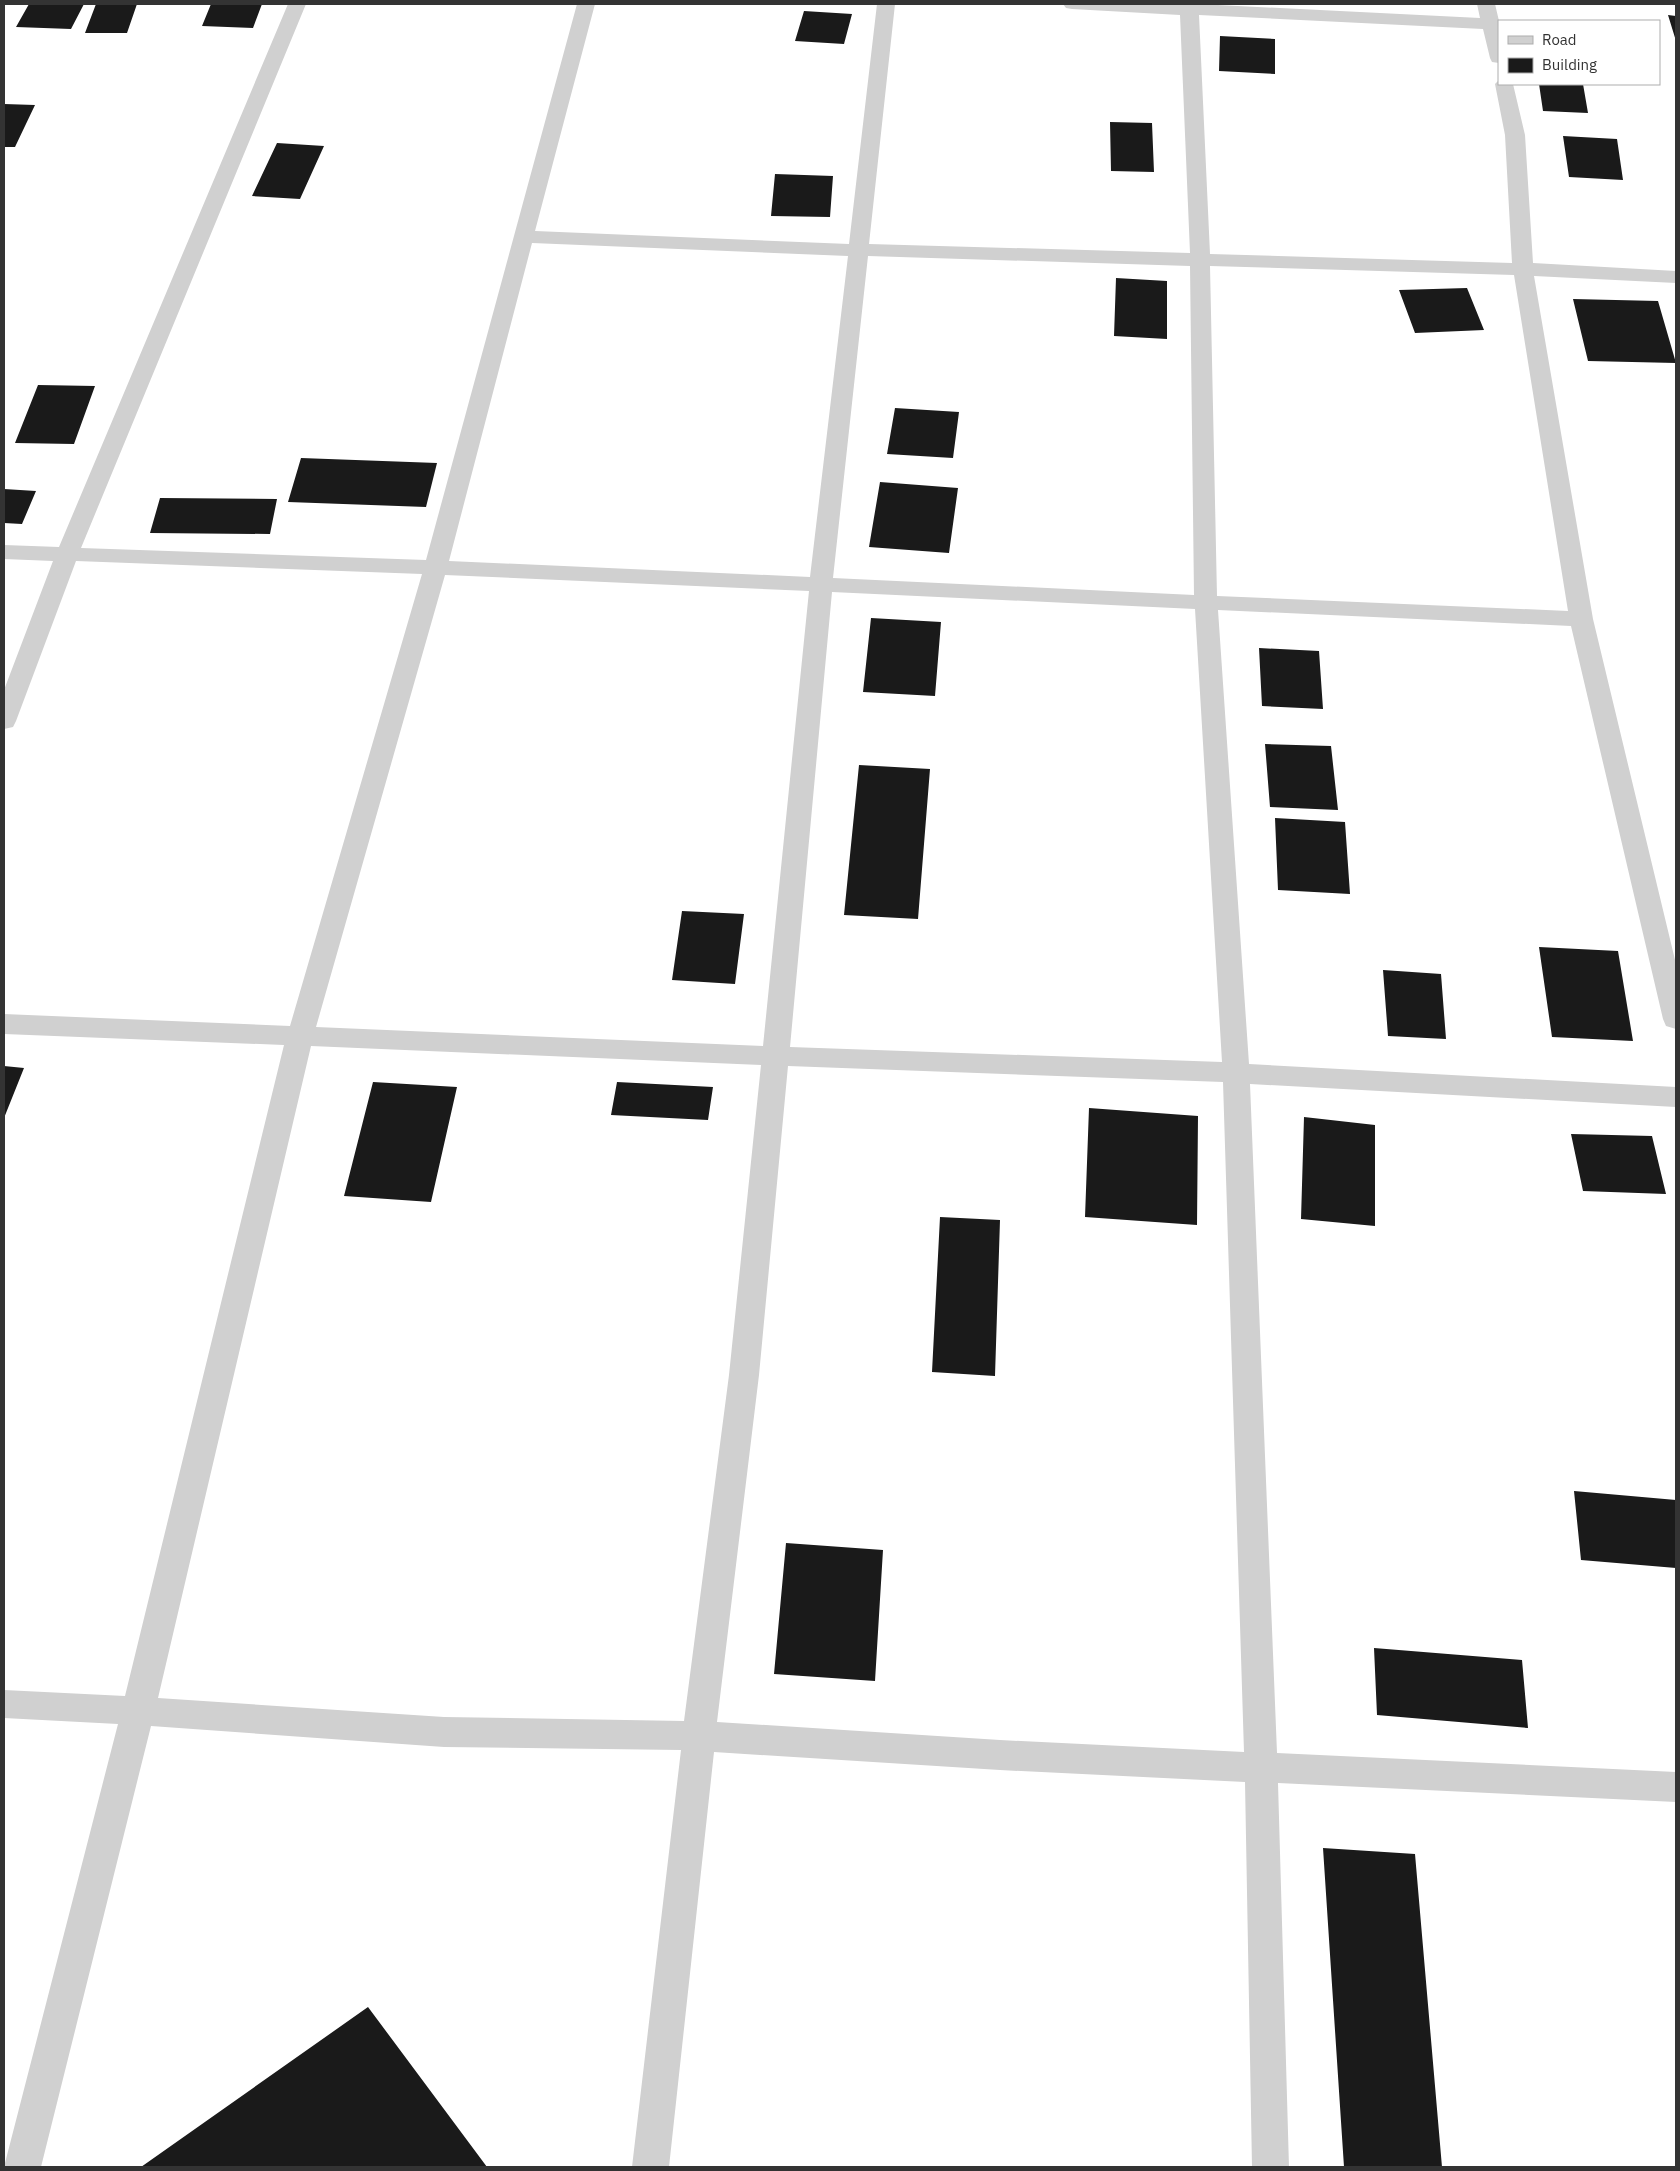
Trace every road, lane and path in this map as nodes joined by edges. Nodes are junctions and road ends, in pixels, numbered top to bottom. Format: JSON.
{"nodes":[{"id":1,"x":297,"y":4,"type":"edge"},
{"id":2,"x":586,"y":4,"type":"edge"},
{"id":3,"x":886,"y":4,"type":"edge"},
{"id":4,"x":1072,"y":4,"type":"edge"},
{"id":5,"x":1486,"y":4,"type":"edge"},
{"id":6,"x":1189,"y":7,"type":"edge"},
{"id":7,"x":1492,"y":24,"type":"junction"},
{"id":8,"x":1498,"y":53,"type":"edge"},
{"id":9,"x":1504,"y":85,"type":"edge"},
{"id":10,"x":524,"y":237,"type":"junction"},
{"id":11,"x":859,"y":250,"type":"junction"},
{"id":12,"x":1200,"y":259,"type":"junction"},
{"id":13,"x":1523,"y":269,"type":"junction"},
{"id":14,"x":1676,"y":277,"type":"edge"},
{"id":15,"x":4,"y":552,"type":"edge"},
{"id":16,"x":67,"y":554,"type":"junction"},
{"id":17,"x":436,"y":567,"type":"junction"},
{"id":18,"x":821,"y":586,"type":"junction"},
{"id":19,"x":1206,"y":604,"type":"junction"},
{"id":20,"x":1581,"y":619,"type":"junction"},
{"id":21,"x":4,"y":721,"type":"edge"},
{"id":22,"x":1676,"y":1019,"type":"edge"},
{"id":23,"x":4,"y":1024,"type":"edge"},
{"id":24,"x":300,"y":1037,"type":"junction"},
{"id":25,"x":775,"y":1056,"type":"junction"},
{"id":26,"x":1236,"y":1073,"type":"junction"},
{"id":27,"x":1676,"y":1097,"type":"edge"},
{"id":28,"x":4,"y":1704,"type":"edge"},
{"id":29,"x":138,"y":1711,"type":"junction"},
{"id":30,"x":698,"y":1736,"type":"junction"},
{"id":31,"x":1262,"y":1767,"type":"junction"},
{"id":32,"x":1676,"y":1787,"type":"edge"},
{"id":33,"x":22,"y":2167,"type":"edge"},
{"id":34,"x":650,"y":2167,"type":"edge"},
{"id":35,"x":1271,"y":2167,"type":"edge"}],
"edges":[{"from":1,"to":16,"type":"street"},
{"from":2,"to":10,"type":"street"},
{"from":3,"to":11,"type":"street"},
{"from":4,"to":6,"type":"street"},
{"from":5,"to":7,"type":"street"},
{"from":6,"to":7,"type":"street"},
{"from":6,"to":12,"type":"street"},
{"from":7,"to":8,"type":"street"},
{"from":9,"to":13,"type":"street"},
{"from":10,"to":11,"type":"street"},
{"from":10,"to":17,"type":"street"},
{"from":11,"to":12,"type":"street"},
{"from":11,"to":18,"type":"street"},
{"from":12,"to":13,"type":"street"},
{"from":12,"to":19,"type":"street"},
{"from":13,"to":14,"type":"street"},
{"from":13,"to":20,"type":"street"},
{"from":15,"to":16,"type":"street"},
{"from":16,"to":17,"type":"street"},
{"from":16,"to":21,"type":"street"},
{"from":17,"to":18,"type":"street"},
{"from":17,"to":24,"type":"street"},
{"from":18,"to":19,"type":"street"},
{"from":18,"to":25,"type":"street"},
{"from":19,"to":20,"type":"street"},
{"from":19,"to":26,"type":"street"},
{"from":20,"to":22,"type":"street"},
{"from":23,"to":24,"type":"street"},
{"from":24,"to":25,"type":"street"},
{"from":24,"to":29,"type":"street"},
{"from":25,"to":26,"type":"street"},
{"from":25,"to":30,"type":"street"},
{"from":26,"to":27,"type":"street"},
{"from":26,"to":31,"type":"street"},
{"from":28,"to":29,"type":"street"},
{"from":29,"to":30,"type":"street"},
{"from":29,"to":33,"type":"street"},
{"from":30,"to":31,"type":"street"},
{"from":30,"to":34,"type":"street"},
{"from":31,"to":32,"type":"street"},
{"from":31,"to":35,"type":"street"}]}
